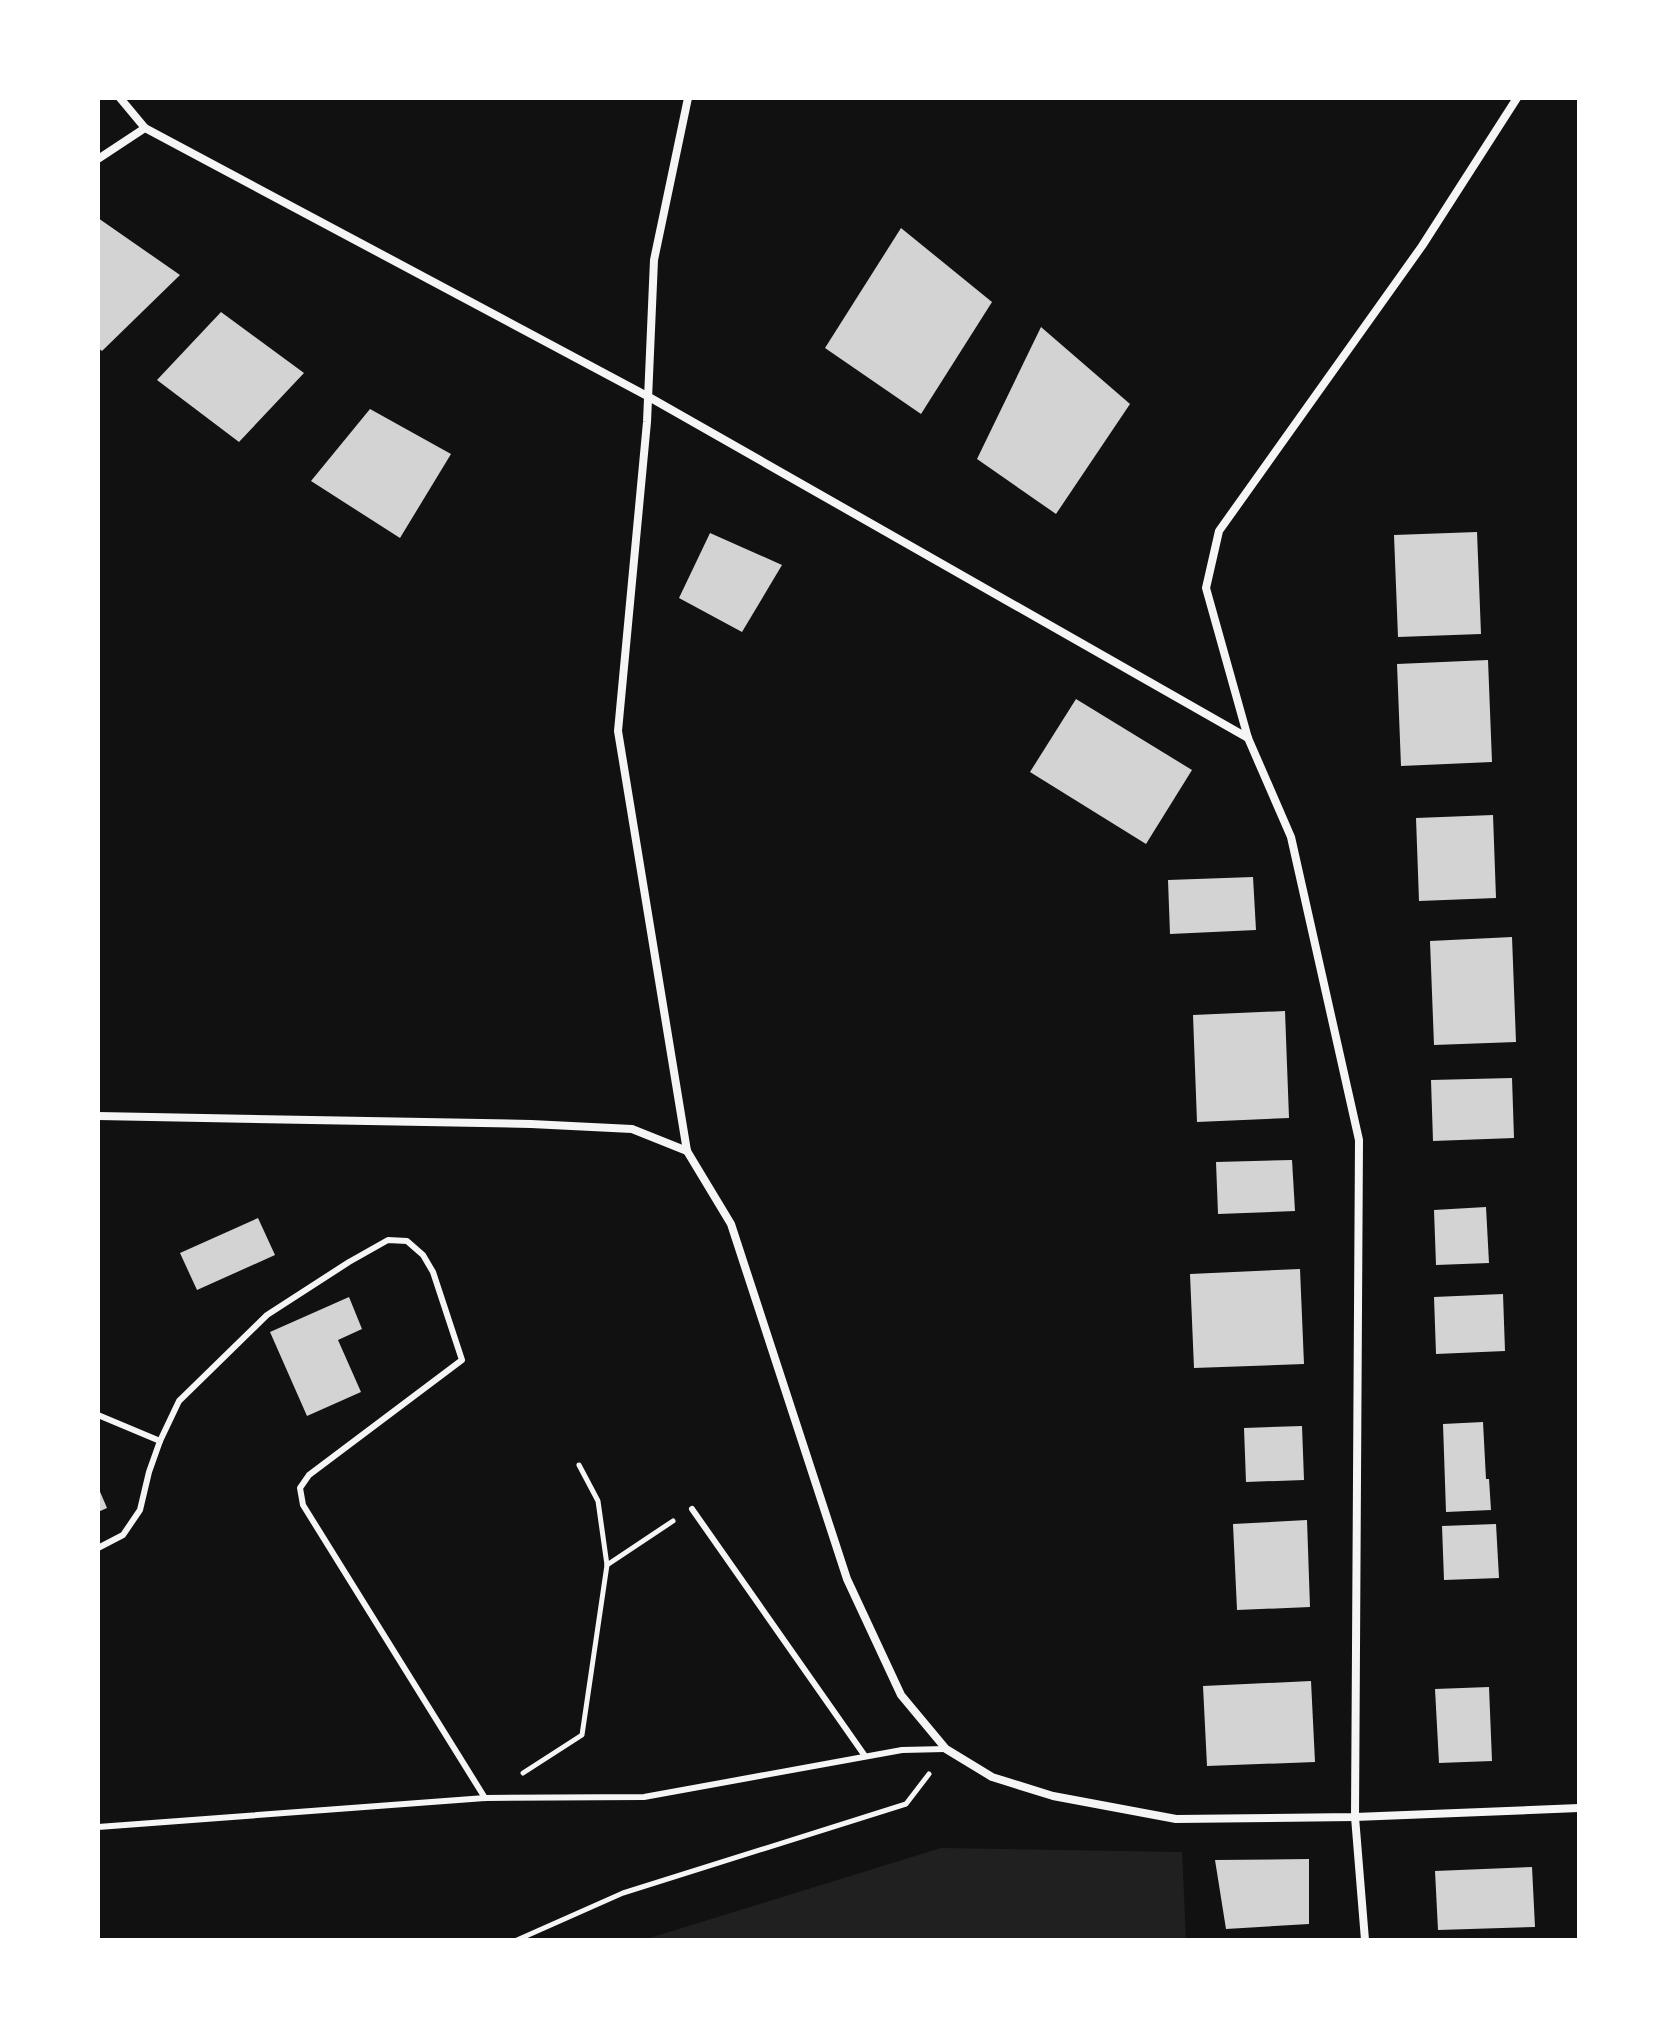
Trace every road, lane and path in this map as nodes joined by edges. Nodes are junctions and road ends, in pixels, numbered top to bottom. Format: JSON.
{"nodes":[{"id":1,"x":120,"y":98,"type":"edge"},
{"id":2,"x":688,"y":98,"type":"edge"},
{"id":3,"x":1517,"y":98,"type":"edge"},
{"id":4,"x":145,"y":128,"type":"junction"},
{"id":5,"x":98,"y":159,"type":"edge"},
{"id":6,"x":649,"y":397,"type":"junction"},
{"id":7,"x":1248,"y":738,"type":"junction"},
{"id":8,"x":98,"y":1116,"type":"edge"},
{"id":9,"x":687,"y":1151,"type":"junction"},
{"id":10,"x":98,"y":1415,"type":"edge"},
{"id":11,"x":160,"y":1441,"type":"junction"},
{"id":12,"x":579,"y":1465,"type":"dead end"},
{"id":13,"x":692,"y":1509,"type":"joint"},
{"id":14,"x":98,"y":1548,"type":"edge"},
{"id":15,"x":607,"y":1565,"type":"junction"},
{"id":16,"x":946,"y":1749,"type":"junction"},
{"id":17,"x":865,"y":1756,"type":"junction"},
{"id":18,"x":485,"y":1798,"type":"junction"},
{"id":19,"x":1579,"y":1808,"type":"edge"},
{"id":20,"x":1355,"y":1817,"type":"junction"},
{"id":21,"x":98,"y":1827,"type":"edge"},
{"id":22,"x":517,"y":1940,"type":"edge"},
{"id":23,"x":1365,"y":1940,"type":"edge"}],
"edges":[{"from":1,"to":4,"type":"street"},
{"from":2,"to":6,"type":"street"},
{"from":3,"to":7,"type":"street"},
{"from":4,"to":5,"type":"street"},
{"from":4,"to":6,"type":"street"},
{"from":6,"to":7,"type":"street"},
{"from":6,"to":9,"type":"street"},
{"from":7,"to":20,"type":"street"},
{"from":8,"to":9,"type":"street"},
{"from":9,"to":16,"type":"street"},
{"from":10,"to":11,"type":"lane"},
{"from":11,"to":14,"type":"lane"},
{"from":11,"to":18,"type":"lane"},
{"from":12,"to":15,"type":"path"},
{"from":13,"to":15,"type":"path"},
{"from":13,"to":17,"type":"lane"},
{"from":15,"to":18,"type":"path"},
{"from":16,"to":17,"type":"lane"},
{"from":16,"to":20,"type":"street"},
{"from":16,"to":22,"type":"path"},
{"from":17,"to":18,"type":"lane"},
{"from":18,"to":21,"type":"lane"},
{"from":19,"to":20,"type":"street"},
{"from":20,"to":23,"type":"street"}]}
